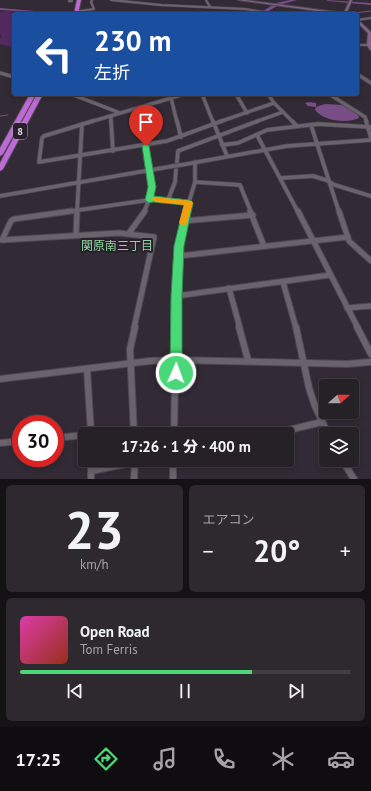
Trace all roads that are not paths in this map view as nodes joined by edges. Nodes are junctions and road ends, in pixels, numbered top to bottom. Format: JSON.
{"nodes":[{"id":1,"x":78,"y":0,"type":"edge"},
{"id":2,"x":83,"y":0,"type":"edge"},
{"id":3,"x":92,"y":0,"type":"edge"},
{"id":4,"x":111,"y":0,"type":"edge"},
{"id":5,"x":206,"y":0,"type":"edge"},
{"id":6,"x":239,"y":0,"type":"edge"},
{"id":7,"x":351,"y":0,"type":"edge"},
{"id":8,"x":210,"y":7,"type":"junction"},
{"id":9,"x":79,"y":12,"type":"edge"},
{"id":10,"x":79,"y":12,"type":"edge"},
{"id":11,"x":83,"y":12,"type":"edge"},
{"id":12,"x":260,"y":12,"type":"edge"},
{"id":13,"x":335,"y":12,"type":"edge"},
{"id":14,"x":346,"y":12,"type":"edge"},
{"id":15,"x":371,"y":18,"type":"edge"},
{"id":16,"x":359,"y":20,"type":"edge"},
{"id":17,"x":359,"y":22,"type":"edge"},
{"id":18,"x":359,"y":45,"type":"edge"},
{"id":19,"x":369,"y":45,"type":"junction"},
{"id":20,"x":371,"y":49,"type":"edge"},
{"id":21,"x":0,"y":73,"type":"edge"},
{"id":22,"x":359,"y":75,"type":"edge"},
{"id":23,"x":12,"y":76,"type":"edge"},
{"id":24,"x":371,"y":83,"type":"edge"},
{"id":25,"x":32,"y":96,"type":"edge"},
{"id":26,"x":39,"y":96,"type":"edge"},
{"id":27,"x":77,"y":96,"type":"edge"},
{"id":28,"x":178,"y":96,"type":"edge"},
{"id":29,"x":203,"y":96,"type":"edge"},
{"id":30,"x":237,"y":96,"type":"edge"},
{"id":31,"x":269,"y":96,"type":"edge"},
{"id":32,"x":332,"y":96,"type":"edge"},
{"id":33,"x":171,"y":98,"type":"junction"},
{"id":34,"x":274,"y":103,"type":"junction"},
{"id":35,"x":140,"y":107,"type":"junction"},
{"id":36,"x":283,"y":112,"type":"junction"},
{"id":37,"x":120,"y":113,"type":"junction"},
{"id":38,"x":247,"y":113,"type":"junction"},
{"id":39,"x":111,"y":116,"type":"junction"},
{"id":40,"x":82,"y":124,"type":"junction"},
{"id":41,"x":215,"y":125,"type":"junction"},
{"id":42,"x":311,"y":125,"type":"junction"},
{"id":43,"x":297,"y":126,"type":"junction"},
{"id":44,"x":369,"y":127,"type":"edge"},
{"id":45,"x":257,"y":134,"type":"junction"},
{"id":46,"x":219,"y":136,"type":"junction"},
{"id":47,"x":182,"y":137,"type":"junction"},
{"id":48,"x":371,"y":139,"type":"edge"},
{"id":49,"x":318,"y":143,"type":"junction"},
{"id":50,"x":222,"y":145,"type":"junction"},
{"id":51,"x":146,"y":146,"type":"junction"},
{"id":52,"x":265,"y":150,"type":"junction"},
{"id":53,"x":113,"y":151,"type":"junction"},
{"id":54,"x":0,"y":154,"type":"edge"},
{"id":55,"x":80,"y":156,"type":"junction"},
{"id":56,"x":227,"y":156,"type":"junction"},
{"id":57,"x":177,"y":162,"type":"dead end"},
{"id":58,"x":195,"y":162,"type":"junction"},
{"id":59,"x":175,"y":168,"type":"junction"},
{"id":60,"x":0,"y":169,"type":"edge"},
{"id":61,"x":150,"y":170,"type":"junction"},
{"id":62,"x":281,"y":178,"type":"junction"},
{"id":63,"x":80,"y":182,"type":"junction"},
{"id":64,"x":195,"y":182,"type":"junction"},
{"id":65,"x":330,"y":182,"type":"junction"},
{"id":66,"x":0,"y":196,"type":"edge"},
{"id":67,"x":371,"y":196,"type":"edge"},
{"id":68,"x":149,"y":200,"type":"junction"},
{"id":69,"x":168,"y":200,"type":"junction"},
{"id":70,"x":189,"y":203,"type":"junction"},
{"id":71,"x":79,"y":209,"type":"junction"},
{"id":72,"x":253,"y":215,"type":"junction"},
{"id":73,"x":183,"y":221,"type":"junction"},
{"id":74,"x":129,"y":233,"type":"junction"},
{"id":75,"x":76,"y":235,"type":"junction"},
{"id":76,"x":348,"y":237,"type":"junction"},
{"id":77,"x":312,"y":240,"type":"junction"},
{"id":78,"x":264,"y":246,"type":"junction"},
{"id":79,"x":179,"y":256,"type":"junction"},
{"id":80,"x":371,"y":261,"type":"edge"},
{"id":81,"x":330,"y":276,"type":"junction"},
{"id":82,"x":283,"y":282,"type":"junction"},
{"id":83,"x":229,"y":288,"type":"junction"},
{"id":84,"x":176,"y":296,"type":"junction"},
{"id":85,"x":371,"y":306,"type":"edge"},
{"id":86,"x":347,"y":308,"type":"junction"},
{"id":87,"x":371,"y":354,"type":"edge"},
{"id":88,"x":176,"y":360,"type":"junction"},
{"id":89,"x":248,"y":360,"type":"junction"},
{"id":90,"x":371,"y":362,"type":"edge"},
{"id":91,"x":304,"y":363,"type":"junction"},
{"id":92,"x":131,"y":364,"type":"junction"},
{"id":93,"x":87,"y":369,"type":"junction"},
{"id":94,"x":0,"y":379,"type":"edge"},
{"id":95,"x":322,"y":422,"type":"junction"},
{"id":96,"x":91,"y":427,"type":"edge"},
{"id":97,"x":134,"y":427,"type":"edge"},
{"id":98,"x":174,"y":427,"type":"edge"},
{"id":99,"x":324,"y":427,"type":"edge"},
{"id":100,"x":294,"y":429,"type":"edge"},
{"id":101,"x":78,"y":436,"type":"edge"},
{"id":102,"x":64,"y":437,"type":"edge"},
{"id":103,"x":12,"y":442,"type":"edge"},
{"id":104,"x":0,"y":443,"type":"edge"},
{"id":105,"x":91,"y":467,"type":"edge"},
{"id":106,"x":109,"y":467,"type":"edge"},
{"id":107,"x":135,"y":467,"type":"edge"},
{"id":108,"x":173,"y":467,"type":"edge"},
{"id":109,"x":346,"y":467,"type":"edge"},
{"id":110,"x":91,"y":471,"type":"junction"},
{"id":111,"x":91,"y":479,"type":"edge"},
{"id":112,"x":134,"y":479,"type":"edge"},
{"id":113,"x":173,"y":479,"type":"edge"},
{"id":114,"x":354,"y":479,"type":"edge"}],
"edges":[{"from":1,"to":9,"type":"highway"},
{"from":2,"to":10,"type":"highway"},
{"from":3,"to":11,"type":"street"},
{"from":4,"to":8,"type":"street"},
{"from":5,"to":8,"type":"street"},
{"from":6,"to":13,"type":"main road"},
{"from":7,"to":14,"type":"main road"},
{"from":8,"to":12,"type":"street"},
{"from":15,"to":16,"type":"street"},
{"from":17,"to":19,"type":"main road"},
{"from":18,"to":19,"type":"street"},
{"from":19,"to":20,"type":"main road"},
{"from":21,"to":23,"type":"street"},
{"from":22,"to":24,"type":"street"},
{"from":25,"to":54,"type":"highway","number":"8"},
{"from":26,"to":60,"type":"highway","number":"8"},
{"from":27,"to":37,"type":"street"},
{"from":28,"to":33,"type":"street"},
{"from":29,"to":41,"type":"street"},
{"from":30,"to":38,"type":"street"},
{"from":31,"to":34,"type":"street"},
{"from":32,"to":44,"type":"street"},
{"from":33,"to":35,"type":"street"},
{"from":33,"to":47,"type":"street"},
{"from":34,"to":36,"type":"street"},
{"from":34,"to":38,"type":"street"},
{"from":35,"to":37,"type":"street"},
{"from":35,"to":51,"type":"street"},
{"from":36,"to":43,"type":"street"},
{"from":36,"to":46,"type":"street"},
{"from":37,"to":39,"type":"street"},
{"from":38,"to":41,"type":"street"},
{"from":39,"to":40,"type":"street"},
{"from":39,"to":53,"type":"street"},
{"from":40,"to":55,"type":"street"},
{"from":40,"to":55,"type":"street"},
{"from":41,"to":46,"type":"street"},
{"from":41,"to":47,"type":"street"},
{"from":42,"to":43,"type":"street"},
{"from":42,"to":44,"type":"street"},
{"from":42,"to":49,"type":"street"},
{"from":43,"to":45,"type":"street"},
{"from":44,"to":48,"type":"street"},
{"from":45,"to":50,"type":"street"},
{"from":45,"to":52,"type":"street"},
{"from":46,"to":50,"type":"street"},
{"from":46,"to":57,"type":"street"},
{"from":47,"to":51,"type":"street"},
{"from":48,"to":49,"type":"street"},
{"from":49,"to":52,"type":"street"},
{"from":49,"to":65,"type":"street"},
{"from":50,"to":56,"type":"street"},
{"from":51,"to":53,"type":"street"},
{"from":51,"to":61,"type":"street"},
{"from":52,"to":56,"type":"street"},
{"from":52,"to":62,"type":"street"},
{"from":53,"to":55,"type":"street"},
{"from":55,"to":63,"type":"street"},
{"from":56,"to":58,"type":"street"},
{"from":58,"to":59,"type":"street","bridge":true},
{"from":58,"to":64,"type":"street"},
{"from":59,"to":61,"type":"street"},
{"from":59,"to":69,"type":"street"},
{"from":61,"to":63,"type":"street"},
{"from":61,"to":68,"type":"street"},
{"from":62,"to":65,"type":"street"},
{"from":62,"to":77,"type":"street"},
{"from":63,"to":66,"type":"street"},
{"from":63,"to":71,"type":"street"},
{"from":64,"to":70,"type":"street"},
{"from":64,"to":72,"type":"street"},
{"from":65,"to":67,"type":"street"},
{"from":65,"to":76,"type":"street"},
{"from":68,"to":69,"type":"street"},
{"from":68,"to":71,"type":"street"},
{"from":68,"to":74,"type":"street"},
{"from":69,"to":70,"type":"street"},
{"from":70,"to":73,"type":"street"},
{"from":71,"to":75,"type":"street"},
{"from":71,"to":75,"type":"street"},
{"from":72,"to":73,"type":"street"},
{"from":72,"to":78,"type":"street"},
{"from":73,"to":79,"type":"street"},
{"from":74,"to":75,"type":"street"},
{"from":74,"to":92,"type":"street"},
{"from":76,"to":77,"type":"street"},
{"from":76,"to":80,"type":"street"},
{"from":77,"to":78,"type":"street"},
{"from":77,"to":81,"type":"street"},
{"from":78,"to":79,"type":"street"},
{"from":79,"to":84,"type":"street"},
{"from":81,"to":82,"type":"street"},
{"from":81,"to":86,"type":"street"},
{"from":82,"to":83,"type":"street"},
{"from":82,"to":91,"type":"street"},
{"from":83,"to":84,"type":"street"},
{"from":83,"to":89,"type":"street"},
{"from":84,"to":88,"type":"street"},
{"from":85,"to":86,"type":"street"},
{"from":86,"to":87,"type":"street"},
{"from":88,"to":89,"type":"street"},
{"from":88,"to":92,"type":"street"},
{"from":88,"to":98,"type":"street"},
{"from":89,"to":91,"type":"street"},
{"from":90,"to":91,"type":"street"},
{"from":91,"to":95,"type":"street"},
{"from":92,"to":93,"type":"street"},
{"from":92,"to":97,"type":"street"},
{"from":93,"to":94,"type":"street"},
{"from":93,"to":96,"type":"street"},
{"from":95,"to":99,"type":"street"},
{"from":95,"to":100,"type":"street"},
{"from":101,"to":102,"type":"street"},
{"from":103,"to":104,"type":"street"},
{"from":105,"to":110,"type":"street"},
{"from":106,"to":110,"type":"street"},
{"from":107,"to":112,"type":"street"},
{"from":108,"to":113,"type":"street"},
{"from":109,"to":114,"type":"street"},
{"from":110,"to":111,"type":"street"}]}
